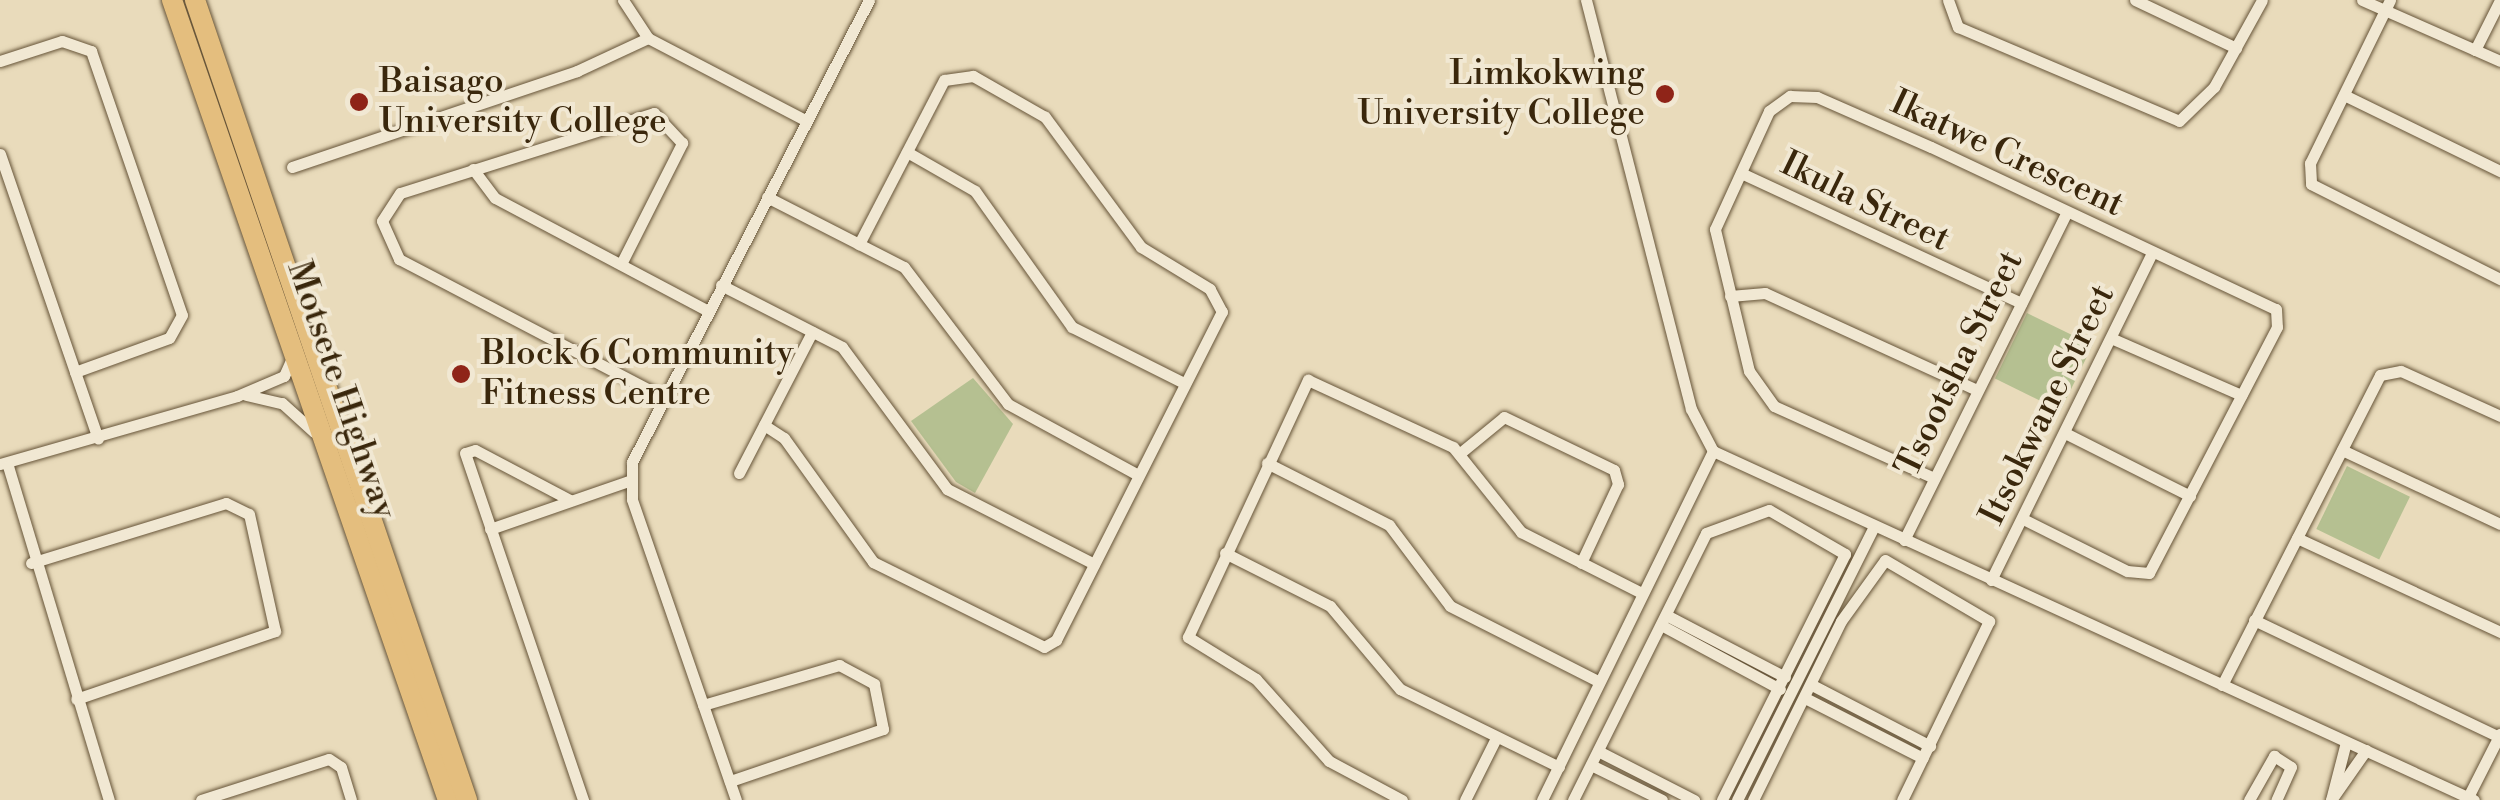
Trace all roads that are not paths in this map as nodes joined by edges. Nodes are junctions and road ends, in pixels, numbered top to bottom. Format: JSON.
{"nodes":[{"id":1,"x":172,"y":0,"type":"edge"},
{"id":2,"x":195,"y":0,"type":"edge"},
{"id":3,"x":623,"y":0,"type":"edge"},
{"id":4,"x":870,"y":0,"type":"edge"},
{"id":5,"x":1586,"y":0,"type":"edge"},
{"id":6,"x":1948,"y":0,"type":"edge"},
{"id":7,"x":2136,"y":0,"type":"edge"},
{"id":8,"x":2262,"y":0,"type":"edge"},
{"id":9,"x":2362,"y":0,"type":"edge"},
{"id":10,"x":2500,"y":0,"type":"edge"},
{"id":11,"x":2388,"y":5,"type":"edge"},
{"id":12,"x":648,"y":38,"type":"junction"},
{"id":13,"x":2236,"y":48,"type":"junction"},
{"id":14,"x":2475,"y":50,"type":"junction"},
{"id":15,"x":0,"y":61,"type":"edge"},
{"id":16,"x":2500,"y":61,"type":"edge"},
{"id":17,"x":2344,"y":95,"type":"junction"},
{"id":18,"x":807,"y":122,"type":"junction"},
{"id":19,"x":906,"y":152,"type":"junction"},
{"id":20,"x":0,"y":154,"type":"edge"},
{"id":21,"x":292,"y":167,"type":"dead end"},
{"id":22,"x":472,"y":170,"type":"junction"},
{"id":23,"x":2500,"y":171,"type":"edge"},
{"id":24,"x":1741,"y":172,"type":"junction"},
{"id":25,"x":767,"y":197,"type":"junction"},
{"id":26,"x":2066,"y":213,"type":"junction"},
{"id":27,"x":858,"y":244,"type":"junction"},
{"id":28,"x":2152,"y":253,"type":"junction"},
{"id":29,"x":621,"y":264,"type":"junction"},
{"id":30,"x":2500,"y":279,"type":"edge"},
{"id":31,"x":721,"y":285,"type":"junction"},
{"id":32,"x":1730,"y":296,"type":"junction"},
{"id":33,"x":2020,"y":303,"type":"junction"},
{"id":34,"x":708,"y":311,"type":"junction"},
{"id":35,"x":812,"y":332,"type":"junction"},
{"id":36,"x":2112,"y":339,"type":"junction"},
{"id":37,"x":294,"y":351,"type":"junction"},
{"id":38,"x":75,"y":372,"type":"junction"},
{"id":39,"x":1184,"y":383,"type":"junction"},
{"id":40,"x":1977,"y":390,"type":"junction"},
{"id":41,"x":2242,"y":395,"type":"junction"},
{"id":42,"x":237,"y":396,"type":"junction"},
{"id":43,"x":663,"y":397,"type":"junction"},
{"id":44,"x":2500,"y":416,"type":"edge"},
{"id":45,"x":764,"y":425,"type":"junction"},
{"id":46,"x":2064,"y":433,"type":"junction"},
{"id":47,"x":98,"y":440,"type":"junction"},
{"id":48,"x":324,"y":442,"type":"junction"},
{"id":49,"x":2342,"y":450,"type":"junction"},
{"id":50,"x":1713,"y":451,"type":"junction"},
{"id":51,"x":1459,"y":454,"type":"junction"},
{"id":52,"x":1267,"y":463,"type":"junction"},
{"id":53,"x":4,"y":465,"type":"edge"},
{"id":54,"x":739,"y":473,"type":"dead end"},
{"id":55,"x":1138,"y":475,"type":"junction"},
{"id":56,"x":1934,"y":478,"type":"junction"},
{"id":57,"x":629,"y":481,"type":"junction"},
{"id":58,"x":2190,"y":496,"type":"junction"},
{"id":59,"x":570,"y":500,"type":"junction"},
{"id":60,"x":2023,"y":519,"type":"junction"},
{"id":61,"x":2500,"y":524,"type":"edge"},
{"id":62,"x":1874,"y":526,"type":"junction"},
{"id":63,"x":490,"y":529,"type":"junction"},
{"id":64,"x":2297,"y":538,"type":"junction"},
{"id":65,"x":1904,"y":540,"type":"junction"},
{"id":66,"x":1225,"y":553,"type":"junction"},
{"id":67,"x":1581,"y":563,"type":"junction"},
{"id":68,"x":31,"y":564,"type":"junction"},
{"id":69,"x":1094,"y":564,"type":"junction"},
{"id":70,"x":1991,"y":580,"type":"junction"},
{"id":71,"x":1642,"y":593,"type":"junction"},
{"id":72,"x":1830,"y":615,"type":"junction"},
{"id":73,"x":1663,"y":620,"type":"junction"},
{"id":74,"x":2254,"y":620,"type":"junction"},
{"id":75,"x":2500,"y":632,"type":"edge"},
{"id":76,"x":1598,"y":681,"type":"junction"},
{"id":77,"x":1782,"y":683,"type":"junction"},
{"id":78,"x":1812,"y":685,"type":"junction"},
{"id":79,"x":2222,"y":685,"type":"junction"},
{"id":80,"x":1805,"y":698,"type":"junction"},
{"id":81,"x":76,"y":699,"type":"junction"},
{"id":82,"x":703,"y":705,"type":"junction"},
{"id":83,"x":2499,"y":736,"type":"edge"},
{"id":84,"x":1496,"y":738,"type":"junction"},
{"id":85,"x":2346,"y":742,"type":"junction"},
{"id":86,"x":2366,"y":750,"type":"junction"},
{"id":87,"x":1598,"y":751,"type":"junction"},
{"id":88,"x":1927,"y":752,"type":"junction"},
{"id":89,"x":1754,"y":753,"type":"junction"},
{"id":90,"x":1772,"y":762,"type":"junction"},
{"id":91,"x":1591,"y":765,"type":"junction"},
{"id":92,"x":1559,"y":767,"type":"junction"},
{"id":93,"x":730,"y":781,"type":"junction"},
{"id":94,"x":2471,"y":799,"type":"edge"},
{"id":95,"x":109,"y":800,"type":"edge"},
{"id":96,"x":201,"y":800,"type":"edge"},
{"id":97,"x":351,"y":800,"type":"edge"},
{"id":98,"x":448,"y":800,"type":"edge"},
{"id":99,"x":466,"y":800,"type":"edge"},
{"id":100,"x":583,"y":800,"type":"edge"},
{"id":101,"x":736,"y":800,"type":"edge"},
{"id":102,"x":1402,"y":800,"type":"edge"},
{"id":103,"x":1465,"y":800,"type":"edge"},
{"id":104,"x":1542,"y":800,"type":"edge"},
{"id":105,"x":1573,"y":800,"type":"edge"},
{"id":106,"x":1662,"y":800,"type":"edge"},
{"id":107,"x":1694,"y":800,"type":"edge"},
{"id":108,"x":1722,"y":800,"type":"edge"},
{"id":109,"x":1737,"y":800,"type":"edge"},
{"id":110,"x":1754,"y":800,"type":"edge"},
{"id":111,"x":1902,"y":800,"type":"edge"},
{"id":112,"x":2249,"y":800,"type":"edge"},
{"id":113,"x":2276,"y":800,"type":"edge"}],
"edges":[{"from":1,"to":37,"type":"highway","name":"Motsete Highway"},
{"from":2,"to":99,"type":"highway","name":"Motsete Highway"},
{"from":3,"to":12,"type":"street"},
{"from":4,"to":18,"type":"street"},
{"from":5,"to":50,"type":"street"},
{"from":6,"to":13,"type":"street"},
{"from":7,"to":13,"type":"street"},
{"from":8,"to":13,"type":"street"},
{"from":9,"to":11,"type":"street"},
{"from":10,"to":14,"type":"street"},
{"from":11,"to":14,"type":"street"},
{"from":11,"to":17,"type":"street"},
{"from":12,"to":18,"type":"street"},
{"from":12,"to":21,"type":"street"},
{"from":14,"to":16,"type":"street"},
{"from":15,"to":38,"type":"street"},
{"from":17,"to":23,"type":"street"},
{"from":17,"to":30,"type":"street"},
{"from":18,"to":25,"type":"street"},
{"from":19,"to":27,"type":"street"},
{"from":19,"to":39,"type":"street"},
{"from":19,"to":39,"type":"street"},
{"from":20,"to":38,"type":"street"},
{"from":22,"to":29,"type":"street"},
{"from":22,"to":29,"type":"street"},
{"from":22,"to":43,"type":"street"},
{"from":24,"to":26,"type":"street","name":"Ikatwe Crescent"},
{"from":24,"to":32,"type":"street","name":"Ikatwe Crescent"},
{"from":24,"to":33,"type":"street","name":"Ikula Street"},
{"from":25,"to":27,"type":"street"},
{"from":25,"to":31,"type":"street"},
{"from":26,"to":28,"type":"street","name":"Ikatwe Crescent"},
{"from":26,"to":33,"type":"street","name":"Tsootsha Street"},
{"from":27,"to":55,"type":"street"},
{"from":28,"to":36,"type":"street","name":"Itsokwane Street"},
{"from":28,"to":41,"type":"street","name":"Ikatwe Crescent"},
{"from":29,"to":34,"type":"street"},
{"from":31,"to":34,"type":"street"},
{"from":31,"to":35,"type":"street"},
{"from":32,"to":40,"type":"street"},
{"from":32,"to":56,"type":"street","name":"Ikatwe Crescent"},
{"from":33,"to":40,"type":"street","name":"Tsootsha Street"},
{"from":34,"to":43,"type":"street"},
{"from":35,"to":45,"type":"street"},
{"from":35,"to":69,"type":"street"},
{"from":36,"to":41,"type":"street"},
{"from":36,"to":46,"type":"street","name":"Itsokwane Street"},
{"from":37,"to":42,"type":"street"},
{"from":37,"to":48,"type":"highway","name":"Motsete Highway"},
{"from":38,"to":47,"type":"street"},
{"from":39,"to":55,"type":"street"},
{"from":40,"to":56,"type":"street","name":"Tsootsha Street"},
{"from":41,"to":58,"type":"street","name":"Ikatwe Crescent"},
{"from":42,"to":47,"type":"street"},
{"from":42,"to":48,"type":"street"},
{"from":43,"to":57,"type":"street"},
{"from":44,"to":49,"type":"street"},
{"from":45,"to":54,"type":"street"},
{"from":45,"to":69,"type":"street"},
{"from":46,"to":58,"type":"street"},
{"from":46,"to":60,"type":"street","name":"Itsokwane Street"},
{"from":47,"to":53,"type":"street"},
{"from":48,"to":98,"type":"highway","name":"Motsete Highway"},
{"from":49,"to":61,"type":"street"},
{"from":49,"to":64,"type":"street"},
{"from":50,"to":62,"type":"street"},
{"from":50,"to":71,"type":"street"},
{"from":51,"to":52,"type":"street"},
{"from":51,"to":67,"type":"street"},
{"from":51,"to":67,"type":"street"},
{"from":52,"to":66,"type":"street"},
{"from":52,"to":76,"type":"street"},
{"from":53,"to":68,"type":"street"},
{"from":55,"to":69,"type":"street"},
{"from":56,"to":65,"type":"street","name":"Tsootsha Street"},
{"from":57,"to":59,"type":"street"},
{"from":57,"to":82,"type":"street"},
{"from":58,"to":60,"type":"street","name":"Ikatwe Crescent"},
{"from":59,"to":63,"type":"street"},
{"from":59,"to":63,"type":"street"},
{"from":60,"to":70,"type":"street","name":"Itsokwane Street"},
{"from":62,"to":65,"type":"street"},
{"from":62,"to":72,"type":"street"},
{"from":63,"to":100,"type":"street"},
{"from":64,"to":74,"type":"street"},
{"from":64,"to":75,"type":"street"},
{"from":65,"to":70,"type":"street"},
{"from":66,"to":84,"type":"street"},
{"from":66,"to":102,"type":"street"},
{"from":67,"to":71,"type":"street"},
{"from":68,"to":81,"type":"street"},
{"from":68,"to":81,"type":"street"},
{"from":70,"to":79,"type":"street"},
{"from":71,"to":76,"type":"street"},
{"from":72,"to":73,"type":"street"},
{"from":72,"to":77,"type":"street"},
{"from":72,"to":78,"type":"street"},
{"from":72,"to":88,"type":"street"},
{"from":72,"to":89,"type":"street"},
{"from":73,"to":77,"type":"street"},
{"from":73,"to":87,"type":"street"},
{"from":74,"to":79,"type":"street"},
{"from":74,"to":83,"type":"street"},
{"from":76,"to":92,"type":"street"},
{"from":77,"to":89,"type":"street"},
{"from":78,"to":80,"type":"street"},
{"from":78,"to":88,"type":"street"},
{"from":79,"to":85,"type":"street"},
{"from":80,"to":88,"type":"street"},
{"from":80,"to":90,"type":"street"},
{"from":81,"to":95,"type":"street"},
{"from":82,"to":93,"type":"street"},
{"from":82,"to":93,"type":"street"},
{"from":83,"to":94,"type":"street"},
{"from":84,"to":92,"type":"street"},
{"from":84,"to":103,"type":"street"},
{"from":85,"to":86,"type":"street"},
{"from":85,"to":86,"type":"street"},
{"from":86,"to":94,"type":"street"},
{"from":87,"to":91,"type":"street"},
{"from":87,"to":107,"type":"street"},
{"from":88,"to":111,"type":"street"},
{"from":89,"to":90,"type":"street"},
{"from":89,"to":108,"type":"street"},
{"from":89,"to":109,"type":"street"},
{"from":90,"to":110,"type":"street"},
{"from":91,"to":105,"type":"street"},
{"from":91,"to":106,"type":"street"},
{"from":92,"to":104,"type":"street"},
{"from":93,"to":101,"type":"street"},
{"from":96,"to":97,"type":"street"},
{"from":112,"to":113,"type":"street"}]}
